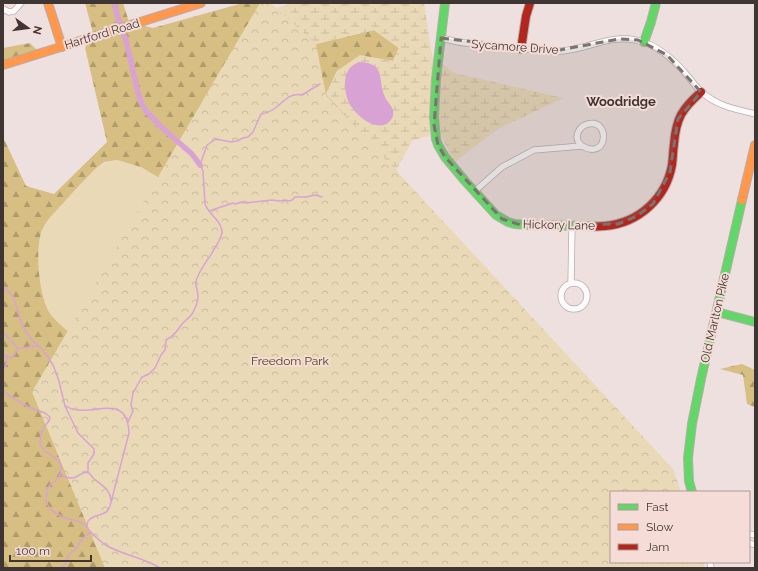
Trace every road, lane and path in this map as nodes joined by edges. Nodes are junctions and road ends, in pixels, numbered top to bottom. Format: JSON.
{"nodes":[{"id":1,"x":21,"y":3,"type":"edge"},
{"id":2,"x":48,"y":3,"type":"edge"},
{"id":3,"x":201,"y":3,"type":"edge"},
{"id":4,"x":445,"y":3,"type":"edge"},
{"id":5,"x":530,"y":3,"type":"edge"},
{"id":6,"x":656,"y":3,"type":"edge"},
{"id":7,"x":3,"y":9,"type":"edge"},
{"id":8,"x":441,"y":38,"type":"junction"},
{"id":9,"x":644,"y":42,"type":"junction"},
{"id":10,"x":62,"y":47,"type":"junction"},
{"id":11,"x":521,"y":49,"type":"junction"},
{"id":12,"x":3,"y":65,"type":"edge"},
{"id":13,"x":701,"y":92,"type":"junction"},
{"id":14,"x":755,"y":114,"type":"edge"},
{"id":15,"x":755,"y":145,"type":"edge"},
{"id":16,"x":582,"y":146,"type":"junction"},
{"id":17,"x":475,"y":191,"type":"junction"},
{"id":18,"x":572,"y":226,"type":"junction"},
{"id":19,"x":571,"y":283,"type":"junction"},
{"id":20,"x":717,"y":312,"type":"junction"},
{"id":21,"x":755,"y":322,"type":"edge"},
{"id":22,"x":692,"y":491,"type":"edge"}],
"edges":[{"from":1,"to":7,"type":"street"},
{"from":2,"to":10,"type":"street"},
{"from":3,"to":10,"type":"street","name":"Hartford Road"},
{"from":4,"to":8,"type":"street","name":"Hickory Lane"},
{"from":5,"to":11,"type":"street"},
{"from":6,"to":9,"type":"street"},
{"from":8,"to":11,"type":"street","name":"Sycamore Drive"},
{"from":8,"to":17,"type":"street","name":"Hickory Lane"},
{"from":9,"to":11,"type":"street","name":"Sycamore Drive"},
{"from":9,"to":13,"type":"street","name":"Sycamore Drive"},
{"from":10,"to":12,"type":"street","name":"Hartford Road"},
{"from":13,"to":14,"type":"street","name":"Sycamore Drive"},
{"from":13,"to":18,"type":"street","name":"Hickory Lane"},
{"from":15,"to":20,"type":"street","name":"Old Marlton Pike"},
{"from":16,"to":16,"type":"street"},
{"from":16,"to":17,"type":"street"},
{"from":17,"to":18,"type":"street","name":"Hickory Lane"},
{"from":18,"to":19,"type":"street"},
{"from":19,"to":19,"type":"street"},
{"from":20,"to":21,"type":"street"},
{"from":20,"to":22,"type":"street","name":"Old Marlton Pike"}]}
